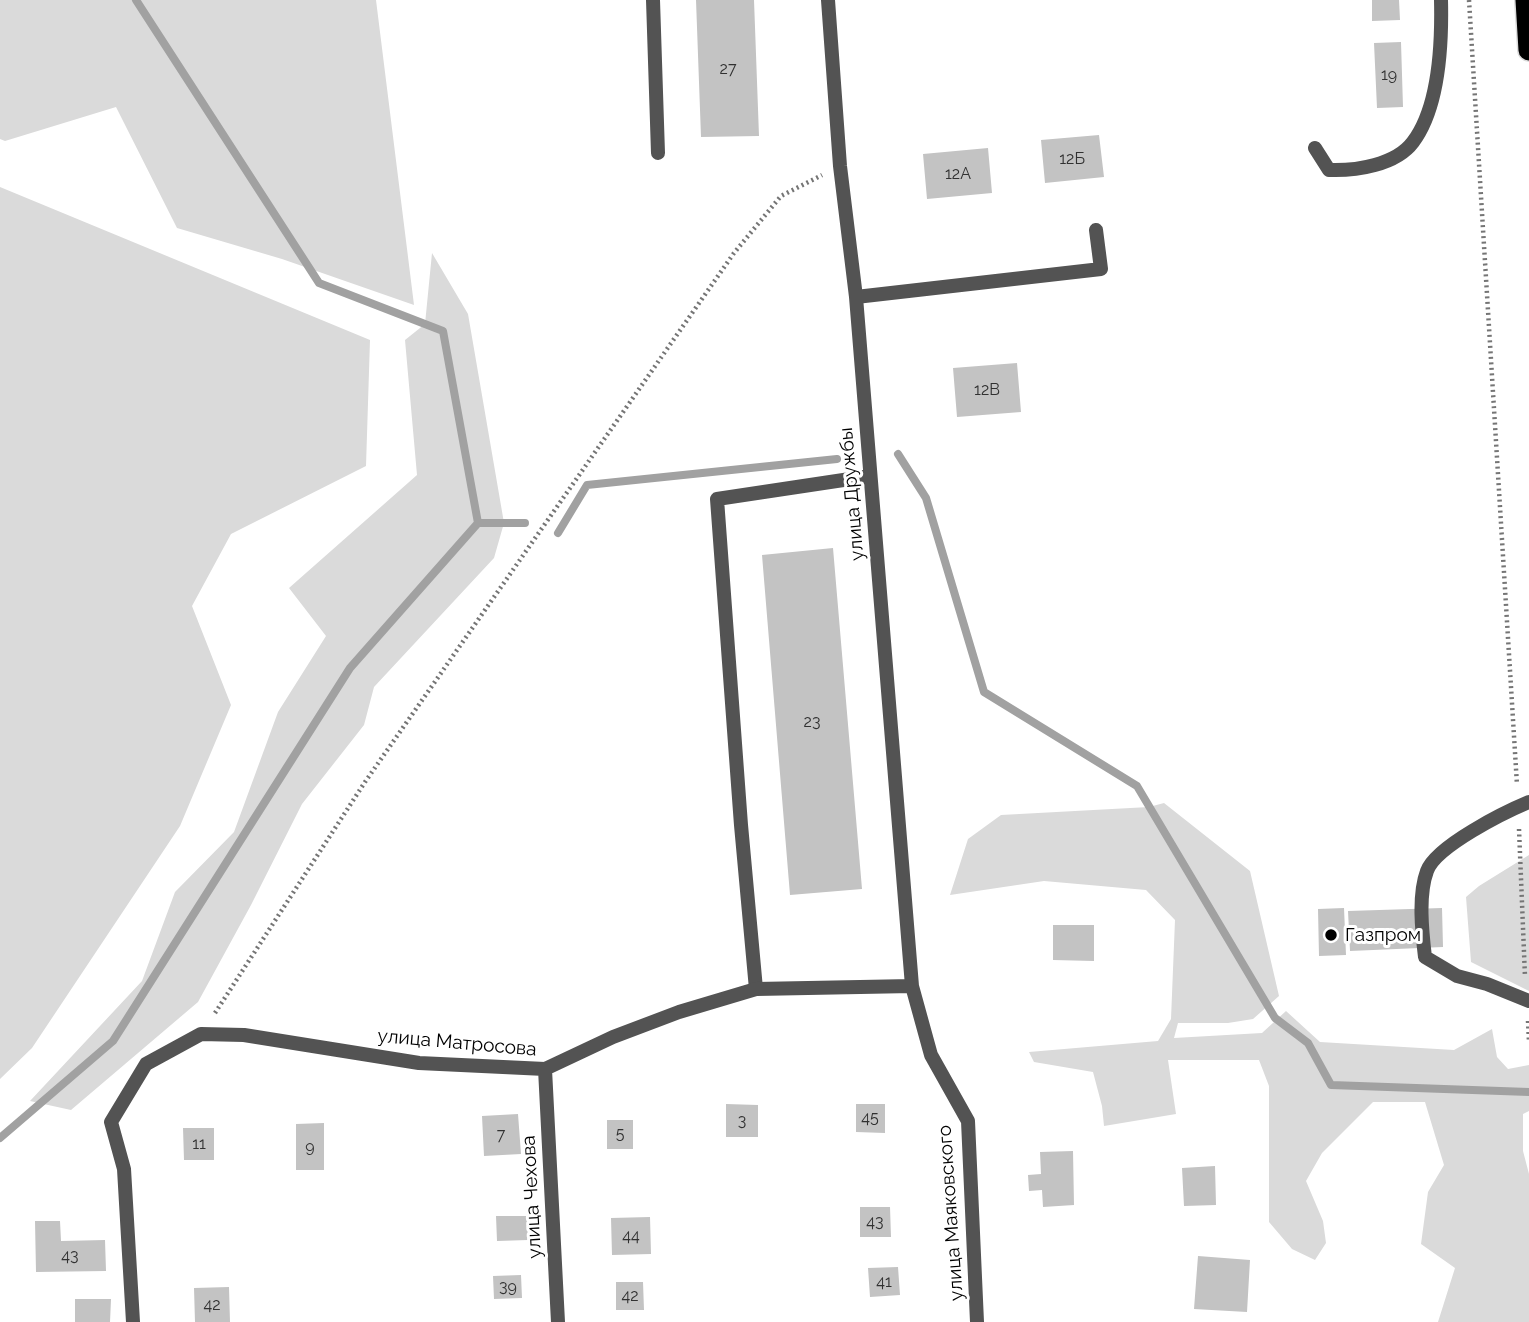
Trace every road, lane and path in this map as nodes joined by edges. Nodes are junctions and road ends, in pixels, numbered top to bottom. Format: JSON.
{"nodes":[{"id":1,"x":653,"y":0,"type":"edge"},
{"id":2,"x":828,"y":0,"type":"edge"},
{"id":3,"x":1441,"y":0,"type":"edge"},
{"id":4,"x":1469,"y":0,"type":"edge"},
{"id":5,"x":1526,"y":0,"type":"edge"},
{"id":6,"x":1529,"y":50,"type":"edge"},
{"id":7,"x":1315,"y":148,"type":"dead end"},
{"id":8,"x":657,"y":153,"type":"dead end"},
{"id":9,"x":840,"y":166,"type":"junction"},
{"id":10,"x":1096,"y":230,"type":"dead end"},
{"id":11,"x":856,"y":297,"type":"junction"},
{"id":12,"x":870,"y":476,"type":"junction"},
{"id":13,"x":1523,"y":804,"type":"edge"},
{"id":14,"x":912,"y":986,"type":"junction"},
{"id":15,"x":756,"y":989,"type":"junction"},
{"id":16,"x":1528,"y":1000,"type":"edge"},
{"id":17,"x":201,"y":1034,"type":"junction"},
{"id":18,"x":1529,"y":1042,"type":"edge"},
{"id":19,"x":545,"y":1069,"type":"junction"},
{"id":20,"x":133,"y":1322,"type":"edge"},
{"id":21,"x":558,"y":1322,"type":"edge"},
{"id":22,"x":977,"y":1322,"type":"edge"}],
"edges":[{"from":1,"to":8,"type":"street"},
{"from":2,"to":9,"type":"street","name":"улица Дружбы"},
{"from":3,"to":7,"type":"street"},
{"from":4,"to":13,"type":"path"},
{"from":5,"to":6,"type":"highway"},
{"from":9,"to":11,"type":"street","name":"улица Дружбы"},
{"from":9,"to":17,"type":"path"},
{"from":10,"to":11,"type":"street"},
{"from":11,"to":12,"type":"street","name":"улица Дружбы"},
{"from":12,"to":14,"type":"street","name":"улица Дружбы"},
{"from":12,"to":15,"type":"street"},
{"from":13,"to":16,"type":"path"},
{"from":13,"to":16,"type":"street"},
{"from":14,"to":15,"type":"street","name":"улица Матросова"},
{"from":14,"to":22,"type":"street","name":"улица Маяковского"},
{"from":15,"to":19,"type":"street","name":"улица Матросова"},
{"from":16,"to":18,"type":"path"},
{"from":17,"to":19,"type":"street","name":"улица Матросова"},
{"from":17,"to":20,"type":"street","name":"улица Матросова"},
{"from":19,"to":21,"type":"street","name":"улица Чехова"}]}
